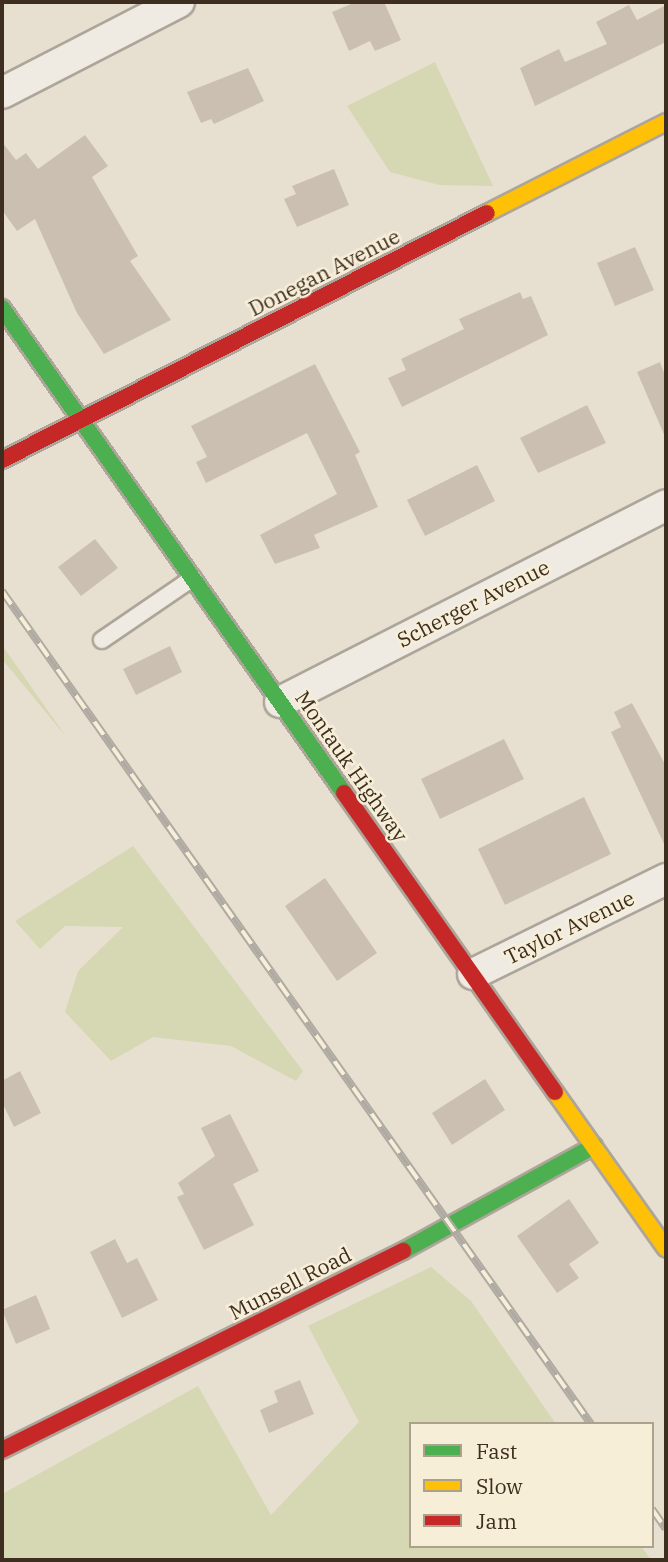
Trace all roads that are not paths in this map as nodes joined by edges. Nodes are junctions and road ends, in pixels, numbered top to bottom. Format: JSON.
{"nodes":[{"id":1,"x":179,"y":2,"type":"edge"},
{"id":2,"x":2,"y":93,"type":"edge"},
{"id":3,"x":666,"y":122,"type":"edge"},
{"id":4,"x":2,"y":308,"type":"edge"},
{"id":5,"x":80,"y":419,"type":"junction"},
{"id":6,"x":2,"y":460,"type":"edge"},
{"id":7,"x":666,"y":505,"type":"edge"},
{"id":8,"x":193,"y":578,"type":"junction"},
{"id":9,"x":102,"y":640,"type":"dead end"},
{"id":10,"x":280,"y":702,"type":"junction"},
{"id":11,"x":666,"y":879,"type":"edge"},
{"id":12,"x":473,"y":974,"type":"junction"},
{"id":13,"x":594,"y":1146,"type":"junction"},
{"id":14,"x":666,"y":1217,"type":"edge"},
{"id":15,"x":650,"y":1227,"type":"junction"},
{"id":16,"x":666,"y":1249,"type":"edge"},
{"id":17,"x":2,"y":1450,"type":"edge"}],
"edges":[{"from":1,"to":2,"type":"street"},
{"from":3,"to":5,"type":"street","name":"Donegan Avenue"},
{"from":4,"to":5,"type":"street","name":"Montauk Highway"},
{"from":5,"to":6,"type":"street","name":"Donegan Avenue"},
{"from":5,"to":8,"type":"street","name":"Montauk Highway"},
{"from":7,"to":10,"type":"street","name":"Scherger Avenue"},
{"from":8,"to":9,"type":"lane"},
{"from":8,"to":10,"type":"street","name":"Montauk Highway"},
{"from":10,"to":12,"type":"street","name":"Montauk Highway"},
{"from":11,"to":12,"type":"street","name":"Taylor Avenue"},
{"from":12,"to":13,"type":"street","name":"Montauk Highway"},
{"from":13,"to":15,"type":"street","name":"Montauk Highway"},
{"from":13,"to":17,"type":"street","name":"Munsell Road"},
{"from":14,"to":15,"type":"lane"},
{"from":15,"to":16,"type":"street","name":"Montauk Highway"}]}
